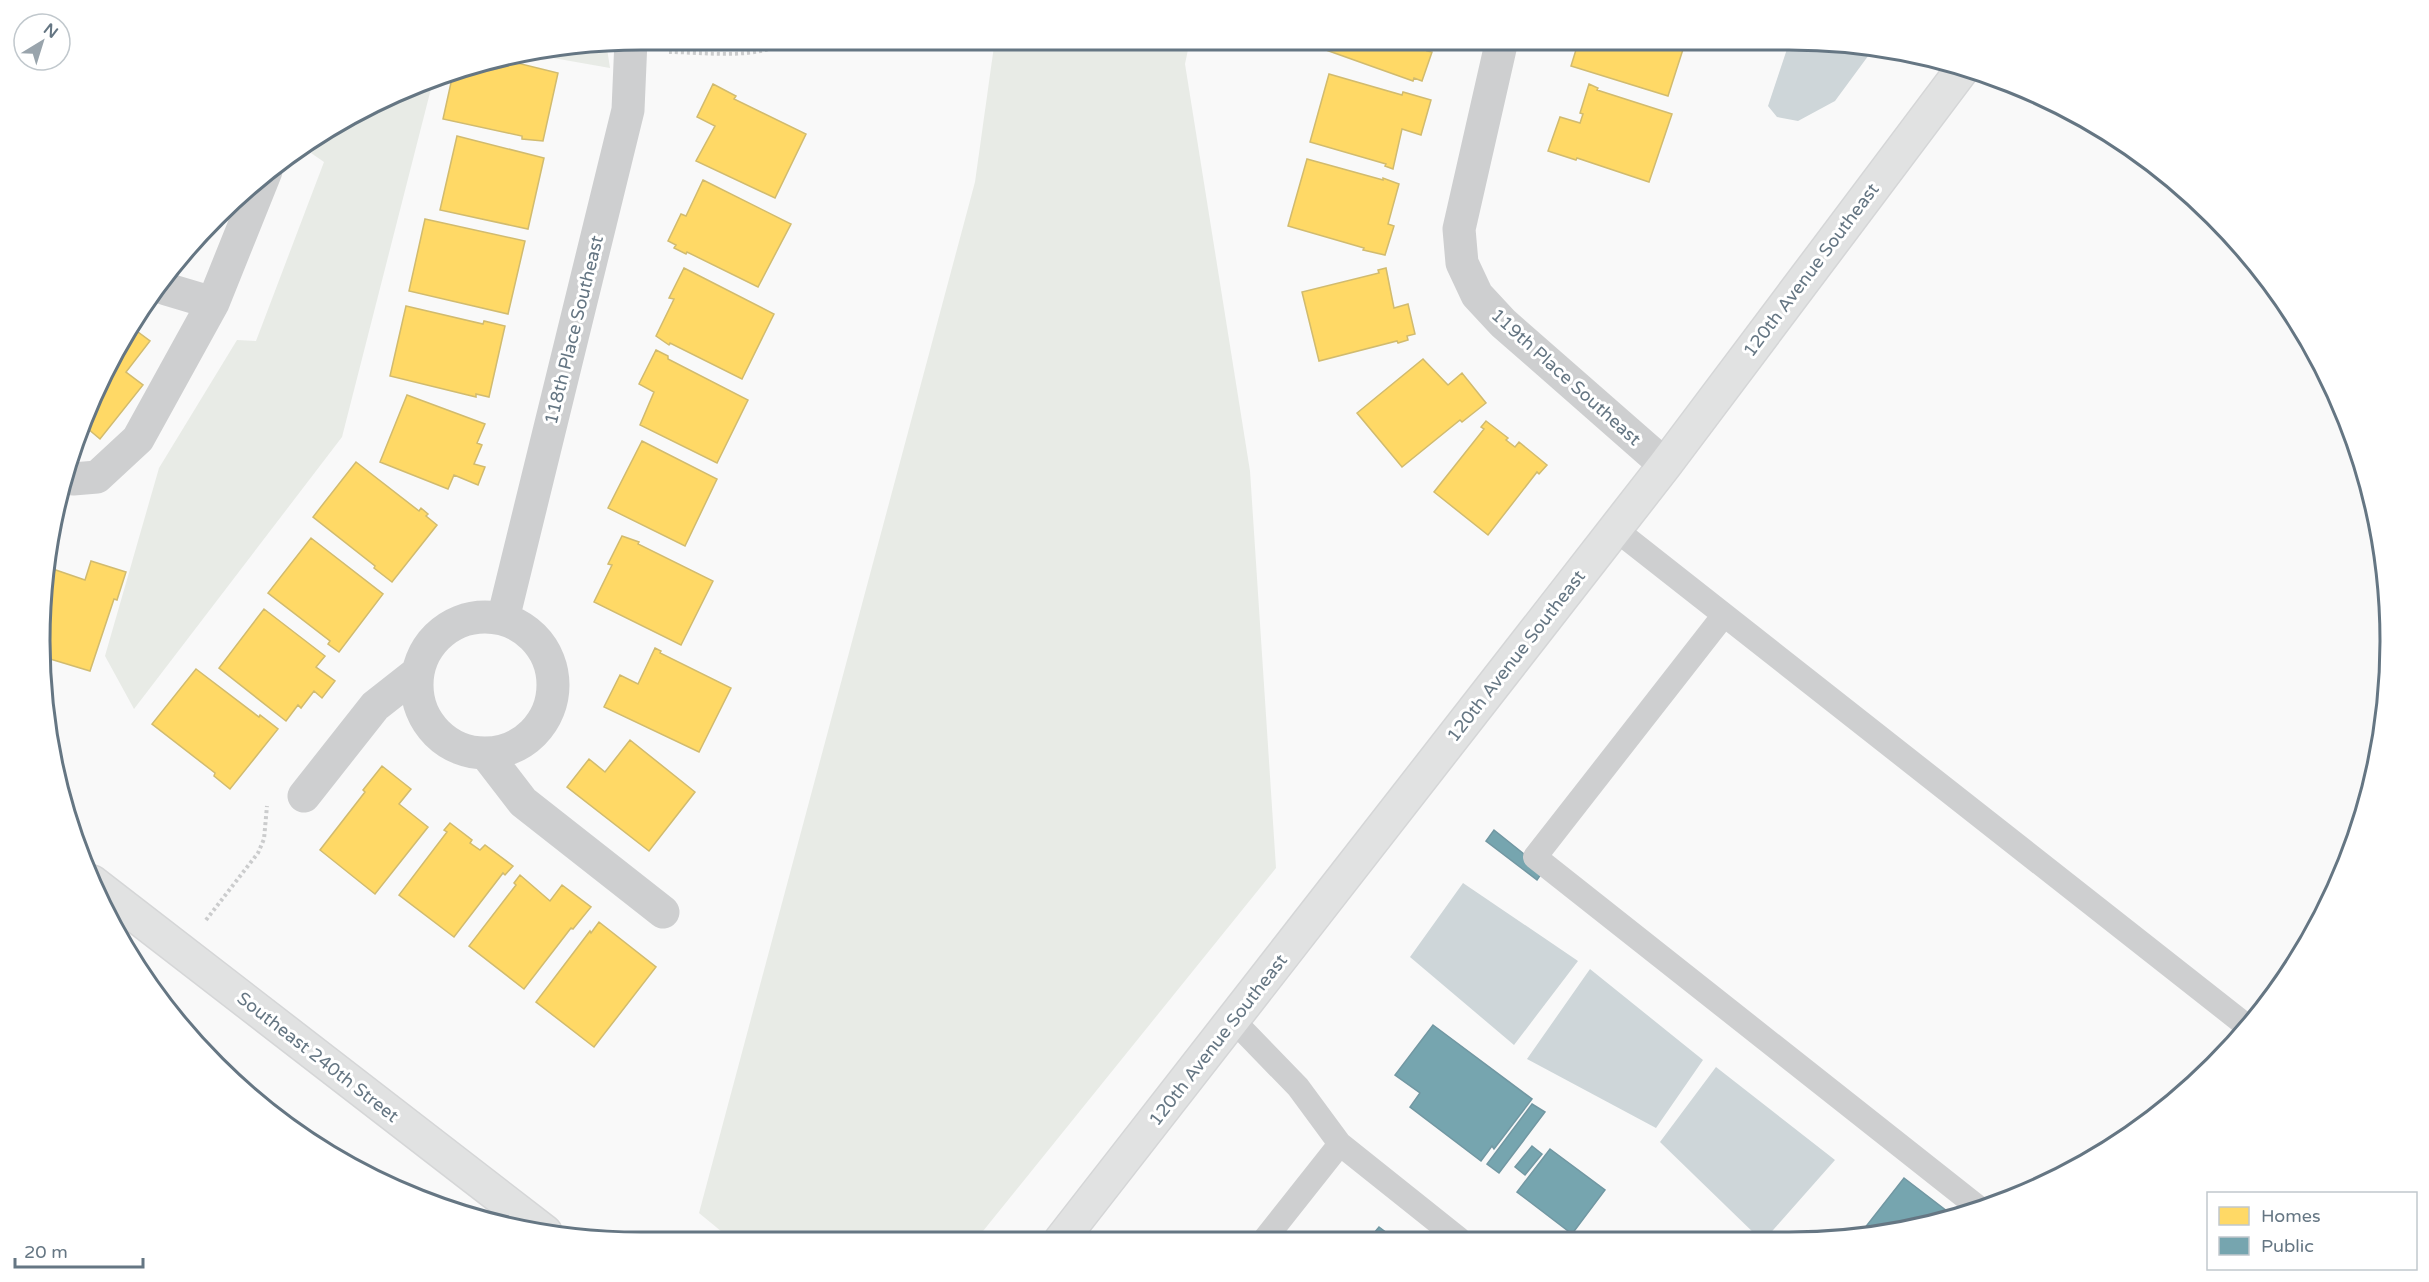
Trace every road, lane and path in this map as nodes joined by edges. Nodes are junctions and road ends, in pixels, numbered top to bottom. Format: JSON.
{"nodes":[{"id":1,"x":632,"y":50,"type":"edge"},
{"id":2,"x":701,"y":50,"type":"edge"},
{"id":3,"x":764,"y":50,"type":"edge"},
{"id":4,"x":1501,"y":50,"type":"edge"},
{"id":5,"x":1958,"y":75,"type":"edge"},
{"id":6,"x":258,"y":190,"type":"edge"},
{"id":7,"x":166,"y":289,"type":"edge"},
{"id":8,"x":213,"y":303,"type":"junction"},
{"id":9,"x":1665,"y":465,"type":"junction"},
{"id":10,"x":73,"y":479,"type":"edge"},
{"id":11,"x":1615,"y":529,"type":"junction"},
{"id":12,"x":1724,"y":615,"type":"junction"},
{"id":13,"x":503,"y":619,"type":"junction"},
{"id":14,"x":417,"y":673,"type":"junction"},
{"id":15,"x":486,"y":754,"type":"junction"},
{"id":16,"x":304,"y":796,"type":"dead end"},
{"id":17,"x":267,"y":803,"type":"dead end"},
{"id":18,"x":106,"y":893,"type":"edge"},
{"id":19,"x":663,"y":912,"type":"dead end"},
{"id":20,"x":182,"y":952,"type":"junction"},
{"id":21,"x":1233,"y":1020,"type":"junction"},
{"id":22,"x":2241,"y":1021,"type":"edge"},
{"id":23,"x":1340,"y":1144,"type":"junction"},
{"id":24,"x":1972,"y":1203,"type":"edge"},
{"id":25,"x":532,"y":1222,"type":"edge"},
{"id":26,"x":1067,"y":1232,"type":"edge"},
{"id":27,"x":1270,"y":1232,"type":"edge"},
{"id":28,"x":1450,"y":1232,"type":"edge"}],
"edges":[{"from":1,"to":13,"type":"street","name":"118th Place Southeast"},
{"from":2,"to":3,"type":"path"},
{"from":4,"to":9,"type":"street","name":"119th Place Southeast"},
{"from":5,"to":9,"type":"street","name":"120th Avenue Southeast"},
{"from":6,"to":8,"type":"street"},
{"from":7,"to":8,"type":"street"},
{"from":8,"to":10,"type":"street"},
{"from":9,"to":11,"type":"street","name":"120th Avenue Southeast"},
{"from":11,"to":12,"type":"lane"},
{"from":11,"to":21,"type":"street","name":"120th Avenue Southeast"},
{"from":12,"to":22,"type":"lane"},
{"from":12,"to":24,"type":"lane"},
{"from":13,"to":14,"type":"street"},
{"from":13,"to":15,"type":"street"},
{"from":14,"to":15,"type":"street"},
{"from":14,"to":16,"type":"street"},
{"from":15,"to":19,"type":"street"},
{"from":17,"to":20,"type":"path"},
{"from":18,"to":20,"type":"street","name":"Southeast 240th Street"},
{"from":20,"to":25,"type":"street","name":"Southeast 240th Street"},
{"from":21,"to":23,"type":"lane"},
{"from":21,"to":26,"type":"street","name":"120th Avenue Southeast"},
{"from":23,"to":27,"type":"lane"},
{"from":23,"to":28,"type":"lane"}]}
